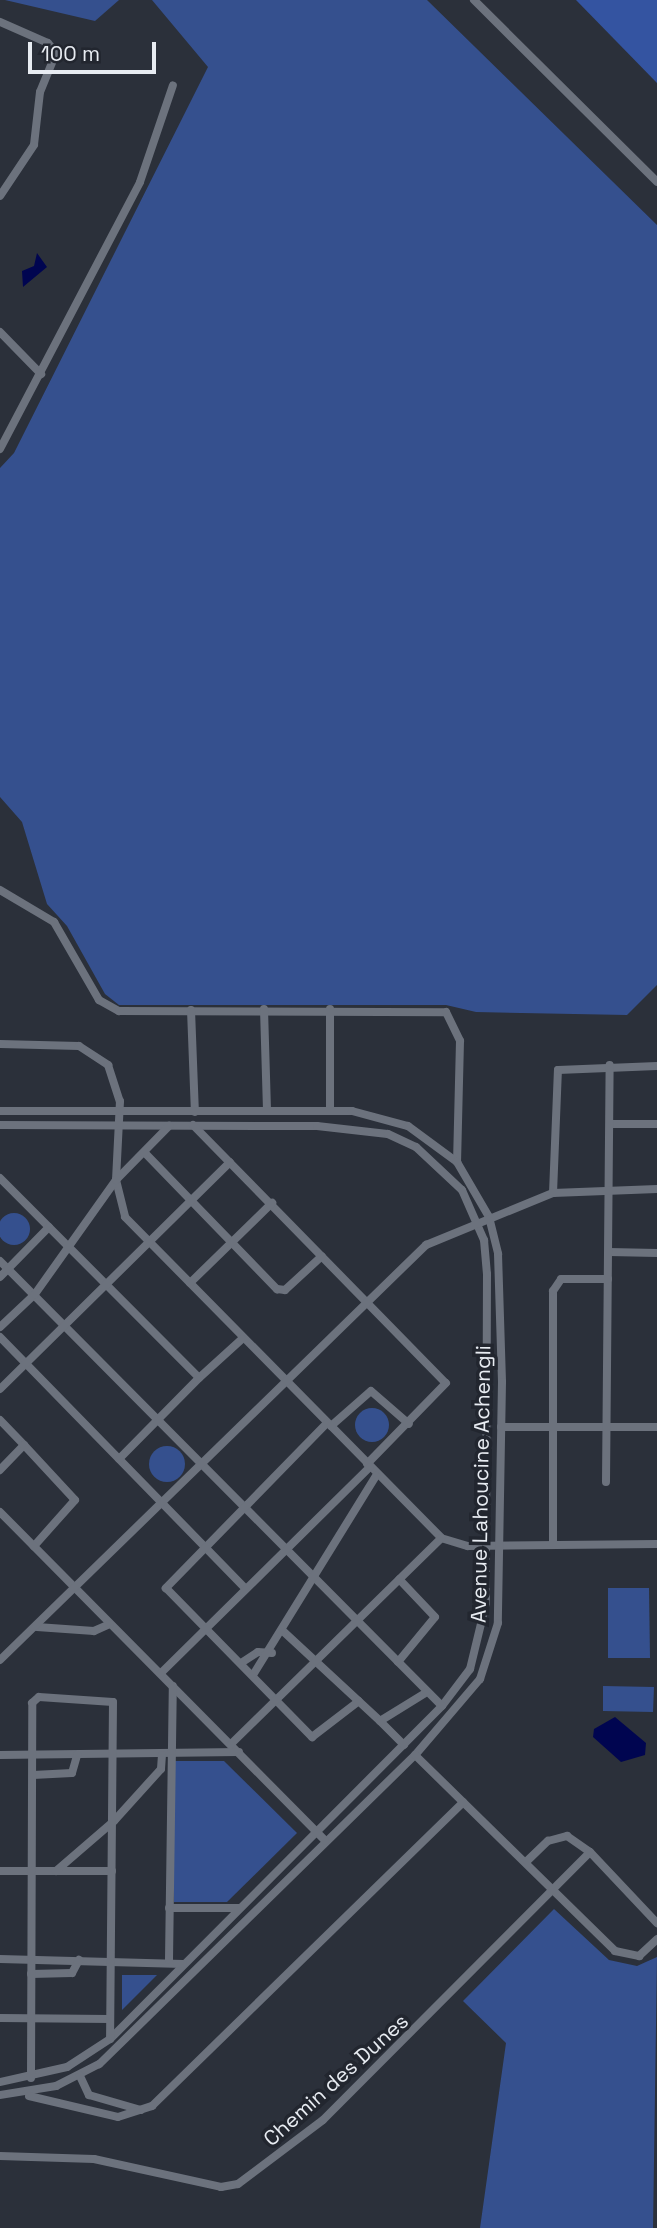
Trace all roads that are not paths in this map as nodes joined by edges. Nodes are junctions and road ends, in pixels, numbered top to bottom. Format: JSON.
{"nodes":[{"id":1,"x":474,"y":0,"type":"edge"},
{"id":2,"x":0,"y":22,"type":"edge"},
{"id":3,"x":173,"y":85,"type":"dead end"},
{"id":4,"x":657,"y":182,"type":"edge"},
{"id":5,"x":0,"y":195,"type":"edge"},
{"id":6,"x":0,"y":332,"type":"edge"},
{"id":7,"x":41,"y":374,"type":"junction"},
{"id":8,"x":0,"y":449,"type":"edge"},
{"id":9,"x":0,"y":890,"type":"edge"},
{"id":10,"x":264,"y":1009,"type":"junction"},
{"id":11,"x":330,"y":1009,"type":"junction"},
{"id":12,"x":191,"y":1010,"type":"junction"},
{"id":13,"x":0,"y":1044,"type":"edge"},
{"id":14,"x":610,"y":1065,"type":"junction"},
{"id":15,"x":657,"y":1066,"type":"edge"},
{"id":16,"x":330,"y":1110,"type":"junction"},
{"id":17,"x":0,"y":1111,"type":"edge"},
{"id":18,"x":195,"y":1111,"type":"junction"},
{"id":19,"x":267,"y":1111,"type":"junction"},
{"id":20,"x":119,"y":1112,"type":"junction"},
{"id":21,"x":610,"y":1124,"type":"junction"},
{"id":22,"x":657,"y":1124,"type":"edge"},
{"id":23,"x":0,"y":1125,"type":"edge"},
{"id":24,"x":193,"y":1125,"type":"junction"},
{"id":25,"x":118,"y":1126,"type":"junction"},
{"id":26,"x":169,"y":1126,"type":"junction"},
{"id":27,"x":145,"y":1153,"type":"junction"},
{"id":28,"x":230,"y":1162,"type":"junction"},
{"id":29,"x":457,"y":1162,"type":"junction"},
{"id":30,"x":0,"y":1178,"type":"edge"},
{"id":31,"x":116,"y":1180,"type":"junction"},
{"id":32,"x":8,"y":1186,"type":"junction"},
{"id":33,"x":608,"y":1188,"type":"junction"},
{"id":34,"x":657,"y":1189,"type":"edge"},
{"id":35,"x":553,"y":1193,"type":"junction"},
{"id":36,"x":0,"y":1194,"type":"edge"},
{"id":37,"x":191,"y":1201,"type":"junction"},
{"id":38,"x":272,"y":1203,"type":"junction"},
{"id":39,"x":489,"y":1217,"type":"junction"},
{"id":40,"x":478,"y":1222,"type":"junction"},
{"id":41,"x":49,"y":1227,"type":"junction"},
{"id":42,"x":232,"y":1243,"type":"junction"},
{"id":43,"x":148,"y":1245,"type":"junction"},
{"id":44,"x":71,"y":1248,"type":"junction"},
{"id":45,"x":609,"y":1252,"type":"junction"},
{"id":46,"x":657,"y":1253,"type":"edge"},
{"id":47,"x":322,"y":1256,"type":"junction"},
{"id":48,"x":0,"y":1261,"type":"edge"},
{"id":49,"x":8,"y":1269,"type":"junction"},
{"id":50,"x":0,"y":1277,"type":"edge"},
{"id":51,"x":608,"y":1279,"type":"junction"},
{"id":52,"x":190,"y":1283,"type":"junction"},
{"id":53,"x":108,"y":1284,"type":"junction"},
{"id":54,"x":35,"y":1294,"type":"junction"},
{"id":55,"x":365,"y":1299,"type":"junction"},
{"id":56,"x":67,"y":1325,"type":"junction"},
{"id":57,"x":0,"y":1327,"type":"edge"},
{"id":58,"x":0,"y":1337,"type":"edge"},
{"id":59,"x":242,"y":1339,"type":"junction"},
{"id":60,"x":25,"y":1364,"type":"junction"},
{"id":61,"x":200,"y":1378,"type":"junction"},
{"id":62,"x":284,"y":1380,"type":"junction"},
{"id":63,"x":0,"y":1389,"type":"edge"},
{"id":64,"x":159,"y":1419,"type":"junction"},
{"id":65,"x":0,"y":1420,"type":"edge"},
{"id":66,"x":409,"y":1424,"type":"junction"},
{"id":67,"x":329,"y":1425,"type":"junction"},
{"id":68,"x":501,"y":1427,"type":"junction"},
{"id":69,"x":554,"y":1427,"type":"junction"},
{"id":70,"x":657,"y":1427,"type":"edge"},
{"id":71,"x":608,"y":1428,"type":"junction"},
{"id":72,"x":24,"y":1445,"type":"junction"},
{"id":73,"x":119,"y":1459,"type":"junction"},
{"id":74,"x":202,"y":1464,"type":"junction"},
{"id":75,"x":368,"y":1465,"type":"junction"},
{"id":76,"x":0,"y":1470,"type":"edge"},
{"id":77,"x":376,"y":1476,"type":"junction"},
{"id":78,"x":606,"y":1482,"type":"dead end"},
{"id":79,"x":162,"y":1503,"type":"junction"},
{"id":80,"x":244,"y":1504,"type":"junction"},
{"id":81,"x":0,"y":1512,"type":"edge"},
{"id":82,"x":441,"y":1538,"type":"junction"},
{"id":83,"x":553,"y":1543,"type":"junction"},
{"id":84,"x":486,"y":1544,"type":"junction"},
{"id":85,"x":500,"y":1544,"type":"junction"},
{"id":86,"x":657,"y":1544,"type":"edge"},
{"id":87,"x":203,"y":1545,"type":"junction"},
{"id":88,"x":34,"y":1546,"type":"junction"},
{"id":89,"x":288,"y":1549,"type":"junction"},
{"id":90,"x":317,"y":1579,"type":"junction"},
{"id":91,"x":399,"y":1579,"type":"junction"},
{"id":92,"x":75,"y":1588,"type":"junction"},
{"id":93,"x":246,"y":1588,"type":"junction"},
{"id":94,"x":358,"y":1620,"type":"junction"},
{"id":95,"x":110,"y":1624,"type":"junction"},
{"id":96,"x":37,"y":1627,"type":"junction"},
{"id":97,"x":204,"y":1628,"type":"junction"},
{"id":98,"x":284,"y":1632,"type":"junction"},
{"id":99,"x":272,"y":1653,"type":"junction"},
{"id":100,"x":320,"y":1659,"type":"junction"},
{"id":101,"x":0,"y":1660,"type":"edge"},
{"id":102,"x":398,"y":1662,"type":"junction"},
{"id":103,"x":241,"y":1663,"type":"junction"},
{"id":104,"x":161,"y":1674,"type":"junction"},
{"id":105,"x":253,"y":1675,"type":"junction"},
{"id":106,"x":173,"y":1685,"type":"junction"},
{"id":107,"x":427,"y":1692,"type":"junction"},
{"id":108,"x":277,"y":1701,"type":"junction"},
{"id":109,"x":359,"y":1701,"type":"junction"},
{"id":110,"x":442,"y":1706,"type":"junction"},
{"id":111,"x":380,"y":1721,"type":"junction"},
{"id":112,"x":231,"y":1744,"type":"junction"},
{"id":113,"x":404,"y":1745,"type":"junction"},
{"id":114,"x":239,"y":1752,"type":"junction"},
{"id":115,"x":0,"y":1755,"type":"edge"},
{"id":116,"x":34,"y":1755,"type":"junction"},
{"id":117,"x":76,"y":1755,"type":"junction"},
{"id":118,"x":115,"y":1755,"type":"junction"},
{"id":119,"x":166,"y":1755,"type":"junction"},
{"id":120,"x":415,"y":1755,"type":"junction"},
{"id":121,"x":33,"y":1775,"type":"junction"},
{"id":122,"x":463,"y":1802,"type":"junction"},
{"id":123,"x":114,"y":1821,"type":"junction"},
{"id":124,"x":316,"y":1831,"type":"junction"},
{"id":125,"x":325,"y":1840,"type":"junction"},
{"id":126,"x":590,"y":1852,"type":"junction"},
{"id":127,"x":527,"y":1861,"type":"junction"},
{"id":128,"x":31,"y":1870,"type":"junction"},
{"id":129,"x":0,"y":1871,"type":"edge"},
{"id":130,"x":56,"y":1871,"type":"junction"},
{"id":131,"x":112,"y":1871,"type":"junction"},
{"id":132,"x":556,"y":1890,"type":"junction"},
{"id":133,"x":169,"y":1908,"type":"junction"},
{"id":134,"x":239,"y":1908,"type":"junction"},
{"id":135,"x":657,"y":1923,"type":"edge"},
{"id":136,"x":657,"y":1939,"type":"edge"},
{"id":137,"x":0,"y":1959,"type":"edge"},
{"id":138,"x":112,"y":1959,"type":"junction"},
{"id":139,"x":79,"y":1960,"type":"junction"},
{"id":140,"x":169,"y":1960,"type":"junction"},
{"id":141,"x":31,"y":1961,"type":"junction"},
{"id":142,"x":183,"y":1964,"type":"junction"},
{"id":143,"x":31,"y":1974,"type":"junction"},
{"id":144,"x":0,"y":2018,"type":"edge"},
{"id":145,"x":31,"y":2018,"type":"junction"},
{"id":146,"x":110,"y":2019,"type":"junction"},
{"id":147,"x":110,"y":2039,"type":"junction"},
{"id":148,"x":80,"y":2076,"type":"junction"},
{"id":149,"x":31,"y":2078,"type":"junction"},
{"id":150,"x":0,"y":2082,"type":"edge"},
{"id":151,"x":0,"y":2095,"type":"edge"},
{"id":152,"x":19,"y":2095,"type":"junction"},
{"id":153,"x":144,"y":2110,"type":"junction"},
{"id":154,"x":0,"y":2157,"type":"edge"}],
"edges":[{"from":1,"to":4,"type":"street"},
{"from":2,"to":5,"type":"street"},
{"from":3,"to":7,"type":"street"},
{"from":6,"to":7,"type":"street"},
{"from":7,"to":8,"type":"street"},
{"from":9,"to":12,"type":"street"},
{"from":10,"to":11,"type":"street"},
{"from":10,"to":12,"type":"street"},
{"from":10,"to":19,"type":"street"},
{"from":11,"to":16,"type":"street"},
{"from":11,"to":29,"type":"street"},
{"from":12,"to":18,"type":"street"},
{"from":13,"to":20,"type":"street"},
{"from":14,"to":15,"type":"street"},
{"from":14,"to":21,"type":"street"},
{"from":14,"to":35,"type":"street"},
{"from":16,"to":19,"type":"street","name":"Avenue Lahoucine Achengli"},
{"from":16,"to":29,"type":"street","name":"Avenue Lahoucine Achengli"},
{"from":17,"to":20,"type":"street","name":"Avenue Lahoucine Achengli"},
{"from":18,"to":19,"type":"street","name":"Avenue Lahoucine Achengli"},
{"from":18,"to":20,"type":"street","name":"Avenue Lahoucine Achengli"},
{"from":20,"to":25,"type":"street"},
{"from":21,"to":22,"type":"street"},
{"from":21,"to":33,"type":"street"},
{"from":23,"to":25,"type":"street","name":"Avenue Lahoucine Achengli"},
{"from":24,"to":26,"type":"street","name":"Avenue Lahoucine Achengli"},
{"from":24,"to":28,"type":"street"},
{"from":24,"to":40,"type":"street","name":"Avenue Lahoucine Achengli"},
{"from":25,"to":26,"type":"street","name":"Avenue Lahoucine Achengli"},
{"from":25,"to":31,"type":"street"},
{"from":26,"to":27,"type":"street"},
{"from":27,"to":31,"type":"street"},
{"from":27,"to":37,"type":"street"},
{"from":28,"to":37,"type":"street"},
{"from":28,"to":38,"type":"street"},
{"from":29,"to":39,"type":"street","name":"Avenue Lahoucine Achengli"},
{"from":30,"to":32,"type":"street"},
{"from":31,"to":43,"type":"street"},
{"from":31,"to":44,"type":"street"},
{"from":32,"to":36,"type":"street"},
{"from":32,"to":41,"type":"street"},
{"from":33,"to":34,"type":"street"},
{"from":33,"to":35,"type":"street"},
{"from":33,"to":45,"type":"street"},
{"from":35,"to":39,"type":"street"},
{"from":37,"to":42,"type":"street"},
{"from":37,"to":43,"type":"street"},
{"from":38,"to":42,"type":"street"},
{"from":38,"to":47,"type":"street"},
{"from":39,"to":40,"type":"street"},
{"from":39,"to":68,"type":"street","name":"Avenue Lahoucine Achengli"},
{"from":40,"to":55,"type":"street"},
{"from":40,"to":84,"type":"street","name":"Avenue Lahoucine Achengli"},
{"from":41,"to":44,"type":"street"},
{"from":41,"to":49,"type":"street"},
{"from":42,"to":47,"type":"street"},
{"from":42,"to":52,"type":"street"},
{"from":43,"to":52,"type":"street"},
{"from":43,"to":53,"type":"street"},
{"from":44,"to":53,"type":"street"},
{"from":44,"to":54,"type":"street"},
{"from":45,"to":46,"type":"street"},
{"from":45,"to":51,"type":"street"},
{"from":47,"to":55,"type":"street"},
{"from":48,"to":49,"type":"street"},
{"from":49,"to":50,"type":"street"},
{"from":49,"to":54,"type":"street"},
{"from":51,"to":69,"type":"street"},
{"from":51,"to":71,"type":"street"},
{"from":52,"to":59,"type":"street"},
{"from":53,"to":56,"type":"street"},
{"from":53,"to":61,"type":"street"},
{"from":54,"to":56,"type":"street"},
{"from":54,"to":57,"type":"street"},
{"from":55,"to":62,"type":"street"},
{"from":55,"to":66,"type":"street"},
{"from":56,"to":60,"type":"street"},
{"from":56,"to":64,"type":"street"},
{"from":58,"to":60,"type":"street"},
{"from":59,"to":61,"type":"street"},
{"from":59,"to":62,"type":"street"},
{"from":60,"to":63,"type":"street"},
{"from":60,"to":73,"type":"street"},
{"from":61,"to":64,"type":"street"},
{"from":62,"to":67,"type":"street"},
{"from":62,"to":74,"type":"street"},
{"from":64,"to":73,"type":"street"},
{"from":64,"to":74,"type":"street"},
{"from":65,"to":72,"type":"street"},
{"from":66,"to":67,"type":"street"},
{"from":66,"to":75,"type":"street"},
{"from":67,"to":75,"type":"street"},
{"from":67,"to":80,"type":"street"},
{"from":68,"to":69,"type":"street"},
{"from":68,"to":85,"type":"street","name":"Avenue Lahoucine Achengli"},
{"from":69,"to":71,"type":"street"},
{"from":69,"to":83,"type":"street"},
{"from":70,"to":71,"type":"street"},
{"from":71,"to":78,"type":"street"},
{"from":72,"to":76,"type":"street"},
{"from":72,"to":88,"type":"street"},
{"from":73,"to":79,"type":"street"},
{"from":74,"to":79,"type":"street"},
{"from":74,"to":80,"type":"street"},
{"from":75,"to":77,"type":"street"},
{"from":75,"to":89,"type":"street"},
{"from":77,"to":82,"type":"street"},
{"from":77,"to":90,"type":"street"},
{"from":79,"to":87,"type":"street"},
{"from":79,"to":92,"type":"street"},
{"from":80,"to":87,"type":"street"},
{"from":80,"to":89,"type":"street"},
{"from":81,"to":88,"type":"street"},
{"from":82,"to":84,"type":"street"},
{"from":82,"to":91,"type":"street"},
{"from":83,"to":85,"type":"street"},
{"from":83,"to":86,"type":"street"},
{"from":84,"to":85,"type":"street"},
{"from":84,"to":110,"type":"street","name":"Avenue Lahoucine Achengli"},
{"from":85,"to":120,"type":"street","name":"Avenue Lahoucine Achengli"},
{"from":87,"to":93,"type":"street"},
{"from":87,"to":97,"type":"street"},
{"from":88,"to":92,"type":"street"},
{"from":89,"to":90,"type":"street"},
{"from":89,"to":93,"type":"street"},
{"from":90,"to":94,"type":"street"},
{"from":90,"to":98,"type":"street"},
{"from":91,"to":94,"type":"street"},
{"from":91,"to":102,"type":"street"},
{"from":92,"to":95,"type":"street"},
{"from":92,"to":96,"type":"street"},
{"from":93,"to":97,"type":"street"},
{"from":94,"to":100,"type":"street"},
{"from":94,"to":102,"type":"street"},
{"from":95,"to":96,"type":"street"},
{"from":95,"to":104,"type":"street"},
{"from":96,"to":101,"type":"street"},
{"from":97,"to":103,"type":"street"},
{"from":97,"to":104,"type":"street"},
{"from":98,"to":99,"type":"street"},
{"from":98,"to":100,"type":"street"},
{"from":99,"to":103,"type":"street"},
{"from":99,"to":105,"type":"street"},
{"from":100,"to":108,"type":"street"},
{"from":100,"to":109,"type":"street"},
{"from":102,"to":107,"type":"street"},
{"from":103,"to":105,"type":"street"},
{"from":104,"to":106,"type":"street"},
{"from":105,"to":108,"type":"street"},
{"from":106,"to":112,"type":"street"},
{"from":106,"to":119,"type":"street"},
{"from":107,"to":110,"type":"street"},
{"from":107,"to":111,"type":"street"},
{"from":108,"to":109,"type":"street"},
{"from":108,"to":112,"type":"street"},
{"from":109,"to":111,"type":"street"},
{"from":110,"to":113,"type":"street","name":"Avenue Lahoucine Achengli"},
{"from":111,"to":113,"type":"street"},
{"from":112,"to":114,"type":"street"},
{"from":113,"to":124,"type":"street","name":"Avenue Lahoucine Achengli"},
{"from":114,"to":119,"type":"street"},
{"from":114,"to":124,"type":"street"},
{"from":115,"to":116,"type":"street"},
{"from":116,"to":117,"type":"street"},
{"from":116,"to":118,"type":"street"},
{"from":116,"to":121,"type":"street"},
{"from":117,"to":118,"type":"street"},
{"from":117,"to":121,"type":"street"},
{"from":118,"to":119,"type":"street"},
{"from":118,"to":123,"type":"street"},
{"from":119,"to":123,"type":"street"},
{"from":119,"to":133,"type":"street"},
{"from":120,"to":122,"type":"street"},
{"from":120,"to":125,"type":"street","name":"Avenue Lahoucine Achengli"},
{"from":121,"to":128,"type":"street"},
{"from":122,"to":127,"type":"street"},
{"from":122,"to":153,"type":"street"},
{"from":123,"to":130,"type":"street"},
{"from":123,"to":131,"type":"street"},
{"from":124,"to":125,"type":"street"},
{"from":124,"to":134,"type":"street","name":"Avenue Lahoucine Achengli"},
{"from":125,"to":148,"type":"street","name":"Avenue Lahoucine Achengli"},
{"from":126,"to":127,"type":"street"},
{"from":126,"to":132,"type":"street","name":"Chemin des Dunes"},
{"from":126,"to":135,"type":"street"},
{"from":127,"to":132,"type":"street"},
{"from":128,"to":129,"type":"street"},
{"from":128,"to":130,"type":"street"},
{"from":128,"to":141,"type":"street"},
{"from":130,"to":131,"type":"street"},
{"from":131,"to":138,"type":"street"},
{"from":132,"to":136,"type":"street"},
{"from":132,"to":154,"type":"street","name":"Chemin des Dunes"},
{"from":133,"to":134,"type":"street"},
{"from":133,"to":140,"type":"street"},
{"from":134,"to":142,"type":"street","name":"Avenue Lahoucine Achengli"},
{"from":137,"to":141,"type":"street"},
{"from":138,"to":139,"type":"street"},
{"from":138,"to":140,"type":"street"},
{"from":138,"to":146,"type":"street"},
{"from":139,"to":141,"type":"street"},
{"from":139,"to":143,"type":"street"},
{"from":140,"to":142,"type":"street"},
{"from":141,"to":143,"type":"street"},
{"from":142,"to":147,"type":"street","name":"Avenue Lahoucine Achengli"},
{"from":143,"to":145,"type":"street"},
{"from":144,"to":145,"type":"street"},
{"from":145,"to":146,"type":"street"},
{"from":145,"to":149,"type":"street"},
{"from":146,"to":147,"type":"street"},
{"from":147,"to":149,"type":"street","name":"Avenue Lahoucine Achengli"},
{"from":148,"to":152,"type":"street","name":"Avenue Lahoucine Achengli"},
{"from":148,"to":153,"type":"street"},
{"from":149,"to":150,"type":"street","name":"Avenue Lahoucine Achengli"},
{"from":151,"to":152,"type":"street","name":"Avenue Lahoucine Achengli"},
{"from":152,"to":153,"type":"street"}]}
